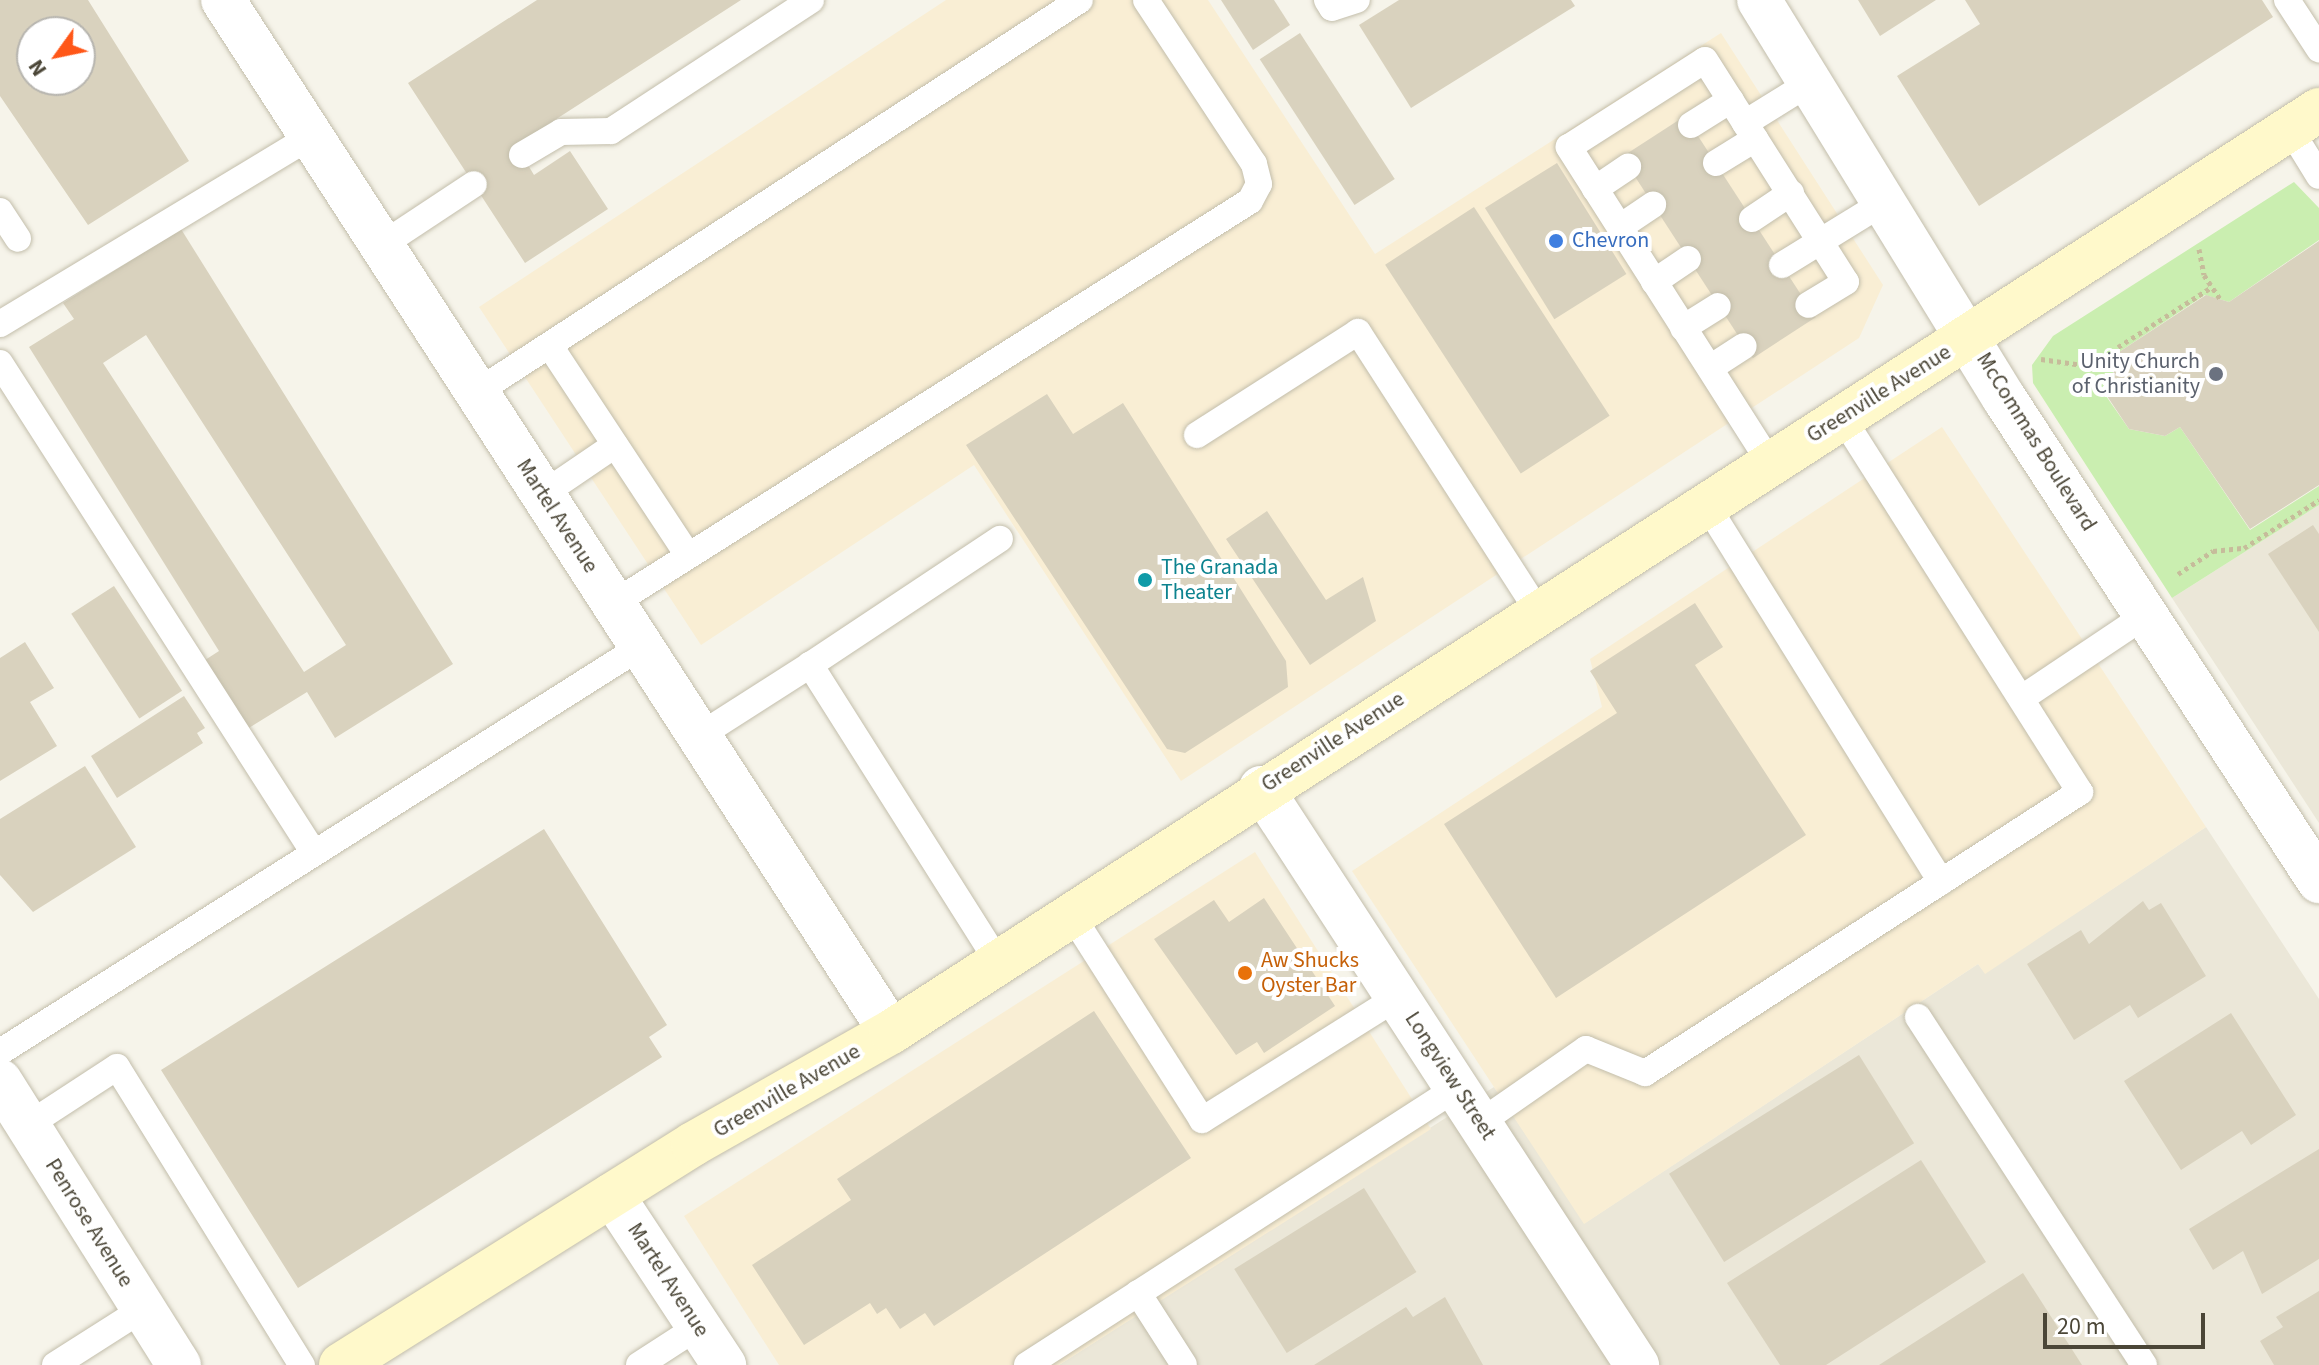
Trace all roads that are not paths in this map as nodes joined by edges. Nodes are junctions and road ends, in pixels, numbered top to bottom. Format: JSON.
{"nodes":[{"id":1,"x":223,"y":0,"type":"edge"},
{"id":2,"x":811,"y":0,"type":"edge"},
{"id":3,"x":1080,"y":0,"type":"edge"},
{"id":4,"x":1146,"y":0,"type":"edge"},
{"id":5,"x":1327,"y":0,"type":"edge"},
{"id":6,"x":1357,"y":0,"type":"edge"},
{"id":7,"x":1759,"y":0,"type":"edge"},
{"id":8,"x":2287,"y":0,"type":"edge"},
{"id":9,"x":2319,"y":49,"type":"edge"},
{"id":10,"x":1811,"y":82,"type":"junction"},
{"id":11,"x":1731,"y":100,"type":"junction"},
{"id":12,"x":2305,"y":120,"type":"edge"},
{"id":13,"x":1691,"y":125,"type":"dead end"},
{"id":14,"x":1750,"y":131,"type":"junction"},
{"id":15,"x":312,"y":136,"type":"junction"},
{"id":16,"x":522,"y":155,"type":"dead end"},
{"id":17,"x":1716,"y":163,"type":"dead end"},
{"id":18,"x":1628,"y":167,"type":"dead end"},
{"id":19,"x":2319,"y":176,"type":"edge"},
{"id":20,"x":474,"y":184,"type":"dead end"},
{"id":21,"x":1595,"y":189,"type":"junction"},
{"id":22,"x":1791,"y":193,"type":"junction"},
{"id":23,"x":1886,"y":201,"type":"junction"},
{"id":24,"x":1653,"y":205,"type":"dead end"},
{"id":25,"x":0,"y":211,"type":"edge"},
{"id":26,"x":1752,"y":219,"type":"dead end"},
{"id":27,"x":1620,"y":227,"type":"junction"},
{"id":28,"x":18,"y":239,"type":"dead end"},
{"id":29,"x":1820,"y":240,"type":"junction"},
{"id":30,"x":382,"y":245,"type":"junction"},
{"id":31,"x":1688,"y":259,"type":"dead end"},
{"id":32,"x":1782,"y":265,"type":"dead end"},
{"id":33,"x":1654,"y":282,"type":"junction"},
{"id":34,"x":1808,"y":305,"type":"dead end"},
{"id":35,"x":1718,"y":306,"type":"dead end"},
{"id":36,"x":0,"y":324,"type":"edge"},
{"id":37,"x":1683,"y":328,"type":"junction"},
{"id":38,"x":1971,"y":335,"type":"junction"},
{"id":39,"x":550,"y":346,"type":"junction"},
{"id":40,"x":1744,"y":346,"type":"dead end"},
{"id":41,"x":0,"y":363,"type":"edge"},
{"id":42,"x":1710,"y":368,"type":"junction"},
{"id":43,"x":477,"y":392,"type":"junction"},
{"id":44,"x":1842,"y":417,"type":"junction"},
{"id":45,"x":1197,"y":435,"type":"dead end"},
{"id":46,"x":615,"y":445,"type":"junction"},
{"id":47,"x":1770,"y":463,"type":"junction"},
{"id":48,"x":543,"y":494,"type":"junction"},
{"id":49,"x":1706,"y":504,"type":"junction"},
{"id":50,"x":1000,"y":539,"type":"dead end"},
{"id":51,"x":687,"y":554,"type":"junction"},
{"id":52,"x":614,"y":603,"type":"junction"},
{"id":53,"x":1538,"y":611,"type":"junction"},
{"id":54,"x":2146,"y":615,"type":"junction"},
{"id":55,"x":642,"y":646,"type":"junction"},
{"id":56,"x":810,"y":665,"type":"junction"},
{"id":57,"x":2022,"y":698,"type":"junction"},
{"id":58,"x":699,"y":736,"type":"junction"},
{"id":59,"x":1261,"y":788,"type":"junction"},
{"id":60,"x":314,"y":853,"type":"junction"},
{"id":61,"x":2319,"y":881,"type":"edge"},
{"id":62,"x":1941,"y":882,"type":"junction"},
{"id":63,"x":1071,"y":914,"type":"junction"},
{"id":64,"x":998,"y":962,"type":"junction"},
{"id":65,"x":1398,"y":997,"type":"junction"},
{"id":66,"x":1918,"y":1017,"type":"dead end"},
{"id":67,"x":891,"y":1032,"type":"junction"},
{"id":68,"x":0,"y":1052,"type":"edge"},
{"id":69,"x":0,"y":1081,"type":"edge"},
{"id":70,"x":1470,"y":1105,"type":"junction"},
{"id":71,"x":28,"y":1125,"type":"junction"},
{"id":72,"x":612,"y":1195,"type":"junction"},
{"id":73,"x":1138,"y":1293,"type":"junction"},
{"id":74,"x":143,"y":1309,"type":"junction"},
{"id":75,"x":699,"y":1326,"type":"junction"},
{"id":76,"x":344,"y":1364,"type":"edge"},
{"id":77,"x":55,"y":1365,"type":"edge"},
{"id":78,"x":179,"y":1365,"type":"edge"},
{"id":79,"x":302,"y":1365,"type":"edge"},
{"id":80,"x":639,"y":1365,"type":"edge"},
{"id":81,"x":724,"y":1365,"type":"edge"},
{"id":82,"x":1027,"y":1365,"type":"edge"},
{"id":83,"x":1184,"y":1365,"type":"edge"},
{"id":84,"x":1637,"y":1365,"type":"edge"},
{"id":85,"x":2144,"y":1365,"type":"edge"}],
"edges":[{"from":1,"to":15,"type":"street","name":"Martel Avenue"},
{"from":2,"to":16,"type":"lane"},
{"from":3,"to":39,"type":"lane"},
{"from":4,"to":51,"type":"lane"},
{"from":5,"to":6,"type":"lane"},
{"from":7,"to":10,"type":"street","name":"McCommas Boulevard"},
{"from":8,"to":9,"type":"lane"},
{"from":10,"to":14,"type":"lane"},
{"from":10,"to":23,"type":"street","name":"McCommas Boulevard"},
{"from":11,"to":13,"type":"lane"},
{"from":11,"to":14,"type":"lane"},
{"from":11,"to":21,"type":"lane"},
{"from":12,"to":19,"type":"lane"},
{"from":12,"to":38,"type":"main road","name":"Greenville Avenue"},
{"from":14,"to":17,"type":"lane"},
{"from":14,"to":22,"type":"lane"},
{"from":15,"to":30,"type":"street","name":"Martel Avenue"},
{"from":15,"to":36,"type":"lane"},
{"from":18,"to":21,"type":"lane"},
{"from":20,"to":30,"type":"lane"},
{"from":21,"to":27,"type":"lane"},
{"from":22,"to":26,"type":"lane"},
{"from":22,"to":29,"type":"lane"},
{"from":23,"to":29,"type":"lane"},
{"from":23,"to":38,"type":"street","name":"McCommas Boulevard"},
{"from":24,"to":27,"type":"lane"},
{"from":25,"to":28,"type":"lane"},
{"from":27,"to":33,"type":"lane"},
{"from":29,"to":32,"type":"lane"},
{"from":29,"to":34,"type":"lane"},
{"from":30,"to":43,"type":"street","name":"Martel Avenue"},
{"from":31,"to":33,"type":"lane"},
{"from":33,"to":37,"type":"lane"},
{"from":35,"to":37,"type":"lane"},
{"from":37,"to":42,"type":"lane"},
{"from":38,"to":44,"type":"main road","name":"Greenville Avenue"},
{"from":38,"to":54,"type":"street","name":"McCommas Boulevard"},
{"from":39,"to":43,"type":"lane"},
{"from":39,"to":46,"type":"lane"},
{"from":40,"to":42,"type":"lane"},
{"from":41,"to":60,"type":"lane"},
{"from":42,"to":47,"type":"lane"},
{"from":43,"to":48,"type":"street","name":"Martel Avenue"},
{"from":44,"to":47,"type":"main road","name":"Greenville Avenue"},
{"from":44,"to":57,"type":"lane"},
{"from":45,"to":53,"type":"lane"},
{"from":46,"to":48,"type":"lane"},
{"from":46,"to":51,"type":"lane"},
{"from":47,"to":49,"type":"main road","name":"Greenville Avenue"},
{"from":48,"to":52,"type":"street","name":"Martel Avenue"},
{"from":49,"to":53,"type":"main road","name":"Greenville Avenue"},
{"from":49,"to":62,"type":"lane"},
{"from":50,"to":56,"type":"lane"},
{"from":51,"to":52,"type":"lane"},
{"from":52,"to":55,"type":"street","name":"Martel Avenue"},
{"from":53,"to":59,"type":"main road","name":"Greenville Avenue"},
{"from":54,"to":57,"type":"lane"},
{"from":54,"to":61,"type":"street","name":"McCommas Boulevard"},
{"from":55,"to":58,"type":"street","name":"Martel Avenue"},
{"from":55,"to":60,"type":"lane"},
{"from":56,"to":58,"type":"lane"},
{"from":56,"to":64,"type":"lane"},
{"from":57,"to":62,"type":"lane"},
{"from":58,"to":67,"type":"street","name":"Martel Avenue"},
{"from":59,"to":63,"type":"main road","name":"Greenville Avenue"},
{"from":59,"to":65,"type":"street","name":"Longview Street"},
{"from":60,"to":68,"type":"lane"},
{"from":62,"to":70,"type":"lane"},
{"from":63,"to":64,"type":"main road","name":"Greenville Avenue"},
{"from":63,"to":65,"type":"lane"},
{"from":64,"to":67,"type":"main road","name":"Greenville Avenue"},
{"from":65,"to":70,"type":"street","name":"Longview Street"},
{"from":66,"to":85,"type":"lane"},
{"from":67,"to":72,"type":"main road","name":"Greenville Avenue"},
{"from":69,"to":71,"type":"street","name":"Penrose Avenue"},
{"from":70,"to":73,"type":"lane"},
{"from":70,"to":84,"type":"street","name":"Longview Street"},
{"from":71,"to":74,"type":"street","name":"Penrose Avenue"},
{"from":71,"to":79,"type":"lane"},
{"from":72,"to":75,"type":"street","name":"Martel Avenue"},
{"from":72,"to":76,"type":"main road","name":"Greenville Avenue"},
{"from":73,"to":82,"type":"lane"},
{"from":73,"to":83,"type":"lane"},
{"from":74,"to":77,"type":"lane"},
{"from":74,"to":78,"type":"street","name":"Penrose Avenue"},
{"from":75,"to":80,"type":"lane"},
{"from":75,"to":81,"type":"street","name":"Martel Avenue"}]}
